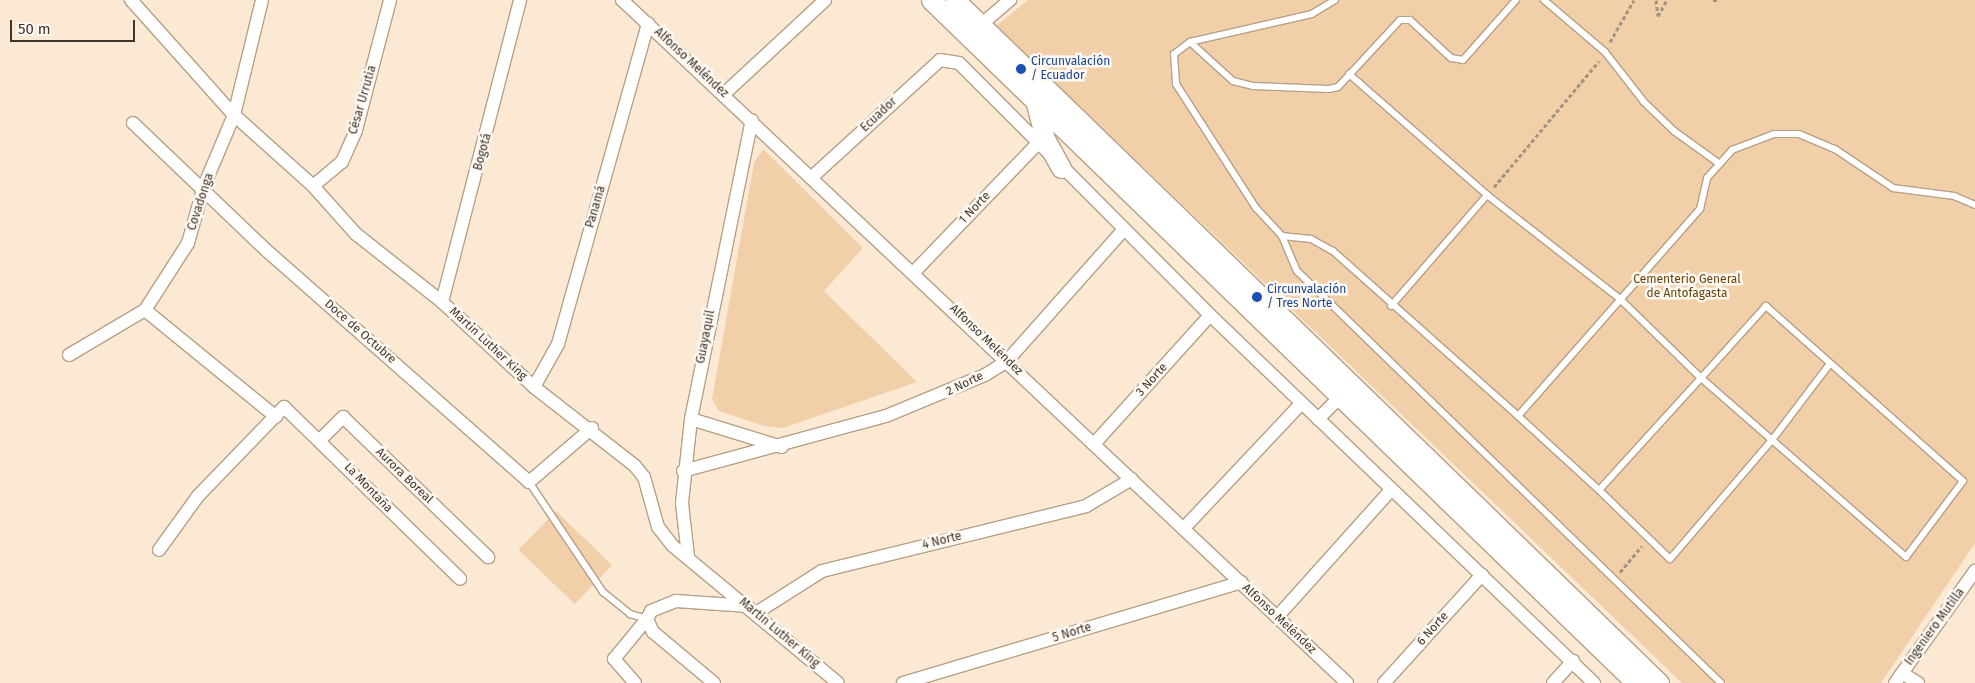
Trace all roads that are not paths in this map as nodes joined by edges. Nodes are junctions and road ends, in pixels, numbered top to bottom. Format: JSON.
{"nodes":[{"id":1,"x":131,"y":0,"type":"edge"},
{"id":2,"x":262,"y":0,"type":"edge"},
{"id":3,"x":390,"y":0,"type":"edge"},
{"id":4,"x":520,"y":0,"type":"edge"},
{"id":5,"x":825,"y":0,"type":"edge"},
{"id":6,"x":931,"y":0,"type":"edge"},
{"id":7,"x":955,"y":0,"type":"edge"},
{"id":8,"x":1010,"y":0,"type":"edge"},
{"id":9,"x":1334,"y":0,"type":"edge"},
{"id":10,"x":1516,"y":0,"type":"edge"},
{"id":11,"x":1544,"y":0,"type":"edge"},
{"id":12,"x":627,"y":2,"type":"edge"},
{"id":13,"x":648,"y":23,"type":"junction"},
{"id":14,"x":975,"y":30,"type":"junction"},
{"id":15,"x":1190,"y":42,"type":"junction"},
{"id":16,"x":1350,"y":74,"type":"junction"},
{"id":17,"x":724,"y":94,"type":"junction"},
{"id":18,"x":1035,"y":100,"type":"junction"},
{"id":19,"x":234,"y":115,"type":"junction"},
{"id":20,"x":752,"y":120,"type":"junction"},
{"id":21,"x":133,"y":123,"type":"dead end"},
{"id":22,"x":1037,"y":144,"type":"junction"},
{"id":23,"x":1717,"y":162,"type":"junction"},
{"id":24,"x":1061,"y":168,"type":"junction"},
{"id":25,"x":812,"y":177,"type":"junction"},
{"id":26,"x":204,"y":186,"type":"junction"},
{"id":27,"x":313,"y":186,"type":"junction"},
{"id":28,"x":1487,"y":195,"type":"junction"},
{"id":29,"x":1975,"y":205,"type":"edge"},
{"id":30,"x":1124,"y":229,"type":"junction"},
{"id":31,"x":1282,"y":236,"type":"junction"},
{"id":32,"x":914,"y":272,"type":"junction"},
{"id":33,"x":1620,"y":299,"type":"junction"},
{"id":34,"x":442,"y":302,"type":"junction"},
{"id":35,"x":1391,"y":306,"type":"junction"},
{"id":36,"x":145,"y":310,"type":"junction"},
{"id":37,"x":1210,"y":315,"type":"junction"},
{"id":38,"x":69,"y":355,"type":"dead end"},
{"id":39,"x":1007,"y":360,"type":"junction"},
{"id":40,"x":1829,"y":365,"type":"junction"},
{"id":41,"x":1701,"y":378,"type":"junction"},
{"id":42,"x":1353,"y":382,"type":"junction"},
{"id":43,"x":534,"y":387,"type":"junction"},
{"id":44,"x":1340,"y":397,"type":"junction"},
{"id":45,"x":1301,"y":404,"type":"junction"},
{"id":46,"x":1518,"y":416,"type":"junction"},
{"id":47,"x":276,"y":417,"type":"junction"},
{"id":48,"x":691,"y":419,"type":"junction"},
{"id":49,"x":1318,"y":419,"type":"junction"},
{"id":50,"x":592,"y":428,"type":"junction"},
{"id":51,"x":320,"y":440,"type":"junction"},
{"id":52,"x":1772,"y":440,"type":"junction"},
{"id":53,"x":1094,"y":444,"type":"junction"},
{"id":54,"x":782,"y":447,"type":"junction"},
{"id":55,"x":683,"y":471,"type":"junction"},
{"id":56,"x":1132,"y":479,"type":"junction"},
{"id":57,"x":529,"y":482,"type":"junction"},
{"id":58,"x":1391,"y":490,"type":"junction"},
{"id":59,"x":1599,"y":490,"type":"junction"},
{"id":60,"x":1184,"y":528,"type":"junction"},
{"id":61,"x":159,"y":550,"type":"dead end"},
{"id":62,"x":688,"y":556,"type":"junction"},
{"id":63,"x":488,"y":557,"type":"dead end"},
{"id":64,"x":1975,"y":571,"type":"edge"},
{"id":65,"x":1482,"y":576,"type":"junction"},
{"id":66,"x":460,"y":579,"type":"dead end"},
{"id":67,"x":1241,"y":582,"type":"junction"},
{"id":68,"x":752,"y":610,"type":"junction"},
{"id":69,"x":1277,"y":617,"type":"junction"},
{"id":70,"x":647,"y":619,"type":"junction"},
{"id":71,"x":1573,"y":660,"type":"junction"},
{"id":72,"x":828,"y":678,"type":"edge"},
{"id":73,"x":1898,"y":678,"type":"edge"},
{"id":74,"x":1341,"y":682,"type":"edge"},
{"id":75,"x":635,"y":683,"type":"edge"},
{"id":76,"x":714,"y":683,"type":"edge"},
{"id":77,"x":838,"y":683,"type":"edge"},
{"id":78,"x":903,"y":683,"type":"edge"},
{"id":79,"x":1384,"y":683,"type":"edge"},
{"id":80,"x":1553,"y":683,"type":"edge"},
{"id":81,"x":1594,"y":683,"type":"edge"},
{"id":82,"x":1636,"y":683,"type":"edge"},
{"id":83,"x":1659,"y":683,"type":"edge"},
{"id":84,"x":1721,"y":683,"type":"edge"},
{"id":85,"x":1918,"y":683,"type":"edge"}],
"edges":[{"from":1,"to":19,"type":"street","name":"Martin Luther King"},
{"from":2,"to":19,"type":"street","name":"Covadonga"},
{"from":3,"to":27,"type":"street","name":"César Urrutia"},
{"from":4,"to":34,"type":"street","name":"Bogotá"},
{"from":5,"to":17,"type":"street"},
{"from":6,"to":14,"type":"main road"},
{"from":7,"to":14,"type":"main road"},
{"from":8,"to":14,"type":"street"},
{"from":9,"to":15,"type":"lane"},
{"from":10,"to":16,"type":"lane"},
{"from":11,"to":23,"type":"lane"},
{"from":12,"to":13,"type":"street","name":"Alfonso Meléndez"},
{"from":13,"to":17,"type":"street","name":"Alfonso Meléndez"},
{"from":13,"to":43,"type":"street","name":"Panamá"},
{"from":14,"to":18,"type":"main road"},
{"from":14,"to":42,"type":"main road"},
{"from":15,"to":16,"type":"lane"},
{"from":15,"to":31,"type":"lane"},
{"from":16,"to":28,"type":"lane"},
{"from":17,"to":20,"type":"street","name":"Alfonso Meléndez"},
{"from":18,"to":24,"type":"main road"},
{"from":18,"to":44,"type":"main road"},
{"from":19,"to":26,"type":"street","name":"Covadonga"},
{"from":19,"to":27,"type":"street","name":"Martin Luther King"},
{"from":20,"to":25,"type":"street","name":"Alfonso Meléndez"},
{"from":20,"to":48,"type":"street","name":"Guayaquil"},
{"from":21,"to":26,"type":"street","name":"Doce de Octubre"},
{"from":22,"to":24,"type":"street"},
{"from":22,"to":25,"type":"street","name":"Ecuador"},
{"from":22,"to":32,"type":"street","name":"1 Norte"},
{"from":23,"to":29,"type":"lane"},
{"from":23,"to":33,"type":"lane"},
{"from":24,"to":30,"type":"street"},
{"from":25,"to":32,"type":"street","name":"Alfonso Meléndez"},
{"from":26,"to":36,"type":"street","name":"Covadonga"},
{"from":26,"to":57,"type":"street","name":"Doce de Octubre"},
{"from":27,"to":34,"type":"street","name":"Martin Luther King"},
{"from":28,"to":33,"type":"lane"},
{"from":28,"to":35,"type":"lane"},
{"from":30,"to":37,"type":"street"},
{"from":30,"to":39,"type":"street","name":"2 Norte"},
{"from":31,"to":35,"type":"lane"},
{"from":31,"to":84,"type":"lane"},
{"from":32,"to":39,"type":"street","name":"Alfonso Meléndez"},
{"from":33,"to":41,"type":"lane"},
{"from":33,"to":46,"type":"lane"},
{"from":34,"to":43,"type":"street","name":"Martin Luther King"},
{"from":35,"to":46,"type":"lane"},
{"from":36,"to":38,"type":"street","name":"Covadonga"},
{"from":36,"to":47,"type":"street"},
{"from":37,"to":45,"type":"street"},
{"from":37,"to":53,"type":"street","name":"3 Norte"},
{"from":39,"to":53,"type":"street","name":"Alfonso Meléndez"},
{"from":39,"to":54,"type":"street","name":"2 Norte"},
{"from":40,"to":41,"type":"lane"},
{"from":40,"to":52,"type":"lane"},
{"from":40,"to":52,"type":"lane"},
{"from":41,"to":52,"type":"lane"},
{"from":41,"to":59,"type":"lane"},
{"from":42,"to":44,"type":"street"},
{"from":42,"to":83,"type":"main road"},
{"from":43,"to":50,"type":"street","name":"Martin Luther King"},
{"from":44,"to":49,"type":"street"},
{"from":44,"to":82,"type":"main road"},
{"from":45,"to":49,"type":"street"},
{"from":45,"to":60,"type":"street"},
{"from":46,"to":59,"type":"lane"},
{"from":47,"to":51,"type":"street","name":"La Montaña"},
{"from":47,"to":61,"type":"street"},
{"from":48,"to":54,"type":"street"},
{"from":48,"to":55,"type":"street","name":"Guayaquil"},
{"from":49,"to":58,"type":"street"},
{"from":50,"to":57,"type":"street"},
{"from":50,"to":62,"type":"street","name":"Martin Luther King"},
{"from":51,"to":63,"type":"street","name":"Aurora Boreal"},
{"from":51,"to":66,"type":"street","name":"La Montaña"},
{"from":52,"to":59,"type":"lane"},
{"from":53,"to":56,"type":"street","name":"Alfonso Meléndez"},
{"from":54,"to":55,"type":"street","name":"2 Norte"},
{"from":55,"to":62,"type":"street","name":"Guayaquil"},
{"from":56,"to":60,"type":"street","name":"Alfonso Meléndez"},
{"from":56,"to":68,"type":"street","name":"4 Norte"},
{"from":57,"to":70,"type":"lane"},
{"from":58,"to":65,"type":"street"},
{"from":58,"to":69,"type":"street"},
{"from":60,"to":67,"type":"street","name":"Alfonso Meléndez"},
{"from":62,"to":68,"type":"street","name":"Martin Luther King"},
{"from":64,"to":73,"type":"street","name":"Ingeniero Mutilla"},
{"from":65,"to":71,"type":"street"},
{"from":65,"to":79,"type":"street","name":"6 Norte"},
{"from":67,"to":69,"type":"street","name":"Alfonso Meléndez"},
{"from":67,"to":78,"type":"street","name":"5 Norte"},
{"from":68,"to":70,"type":"street"},
{"from":68,"to":72,"type":"street","name":"Martin Luther King"},
{"from":69,"to":74,"type":"street","name":"Alfonso Meléndez"},
{"from":70,"to":75,"type":"street"},
{"from":70,"to":76,"type":"street"},
{"from":71,"to":80,"type":"street"},
{"from":71,"to":81,"type":"street"},
{"from":72,"to":77,"type":"street","name":"Martin Luther King"},
{"from":73,"to":85,"type":"street"}]}
